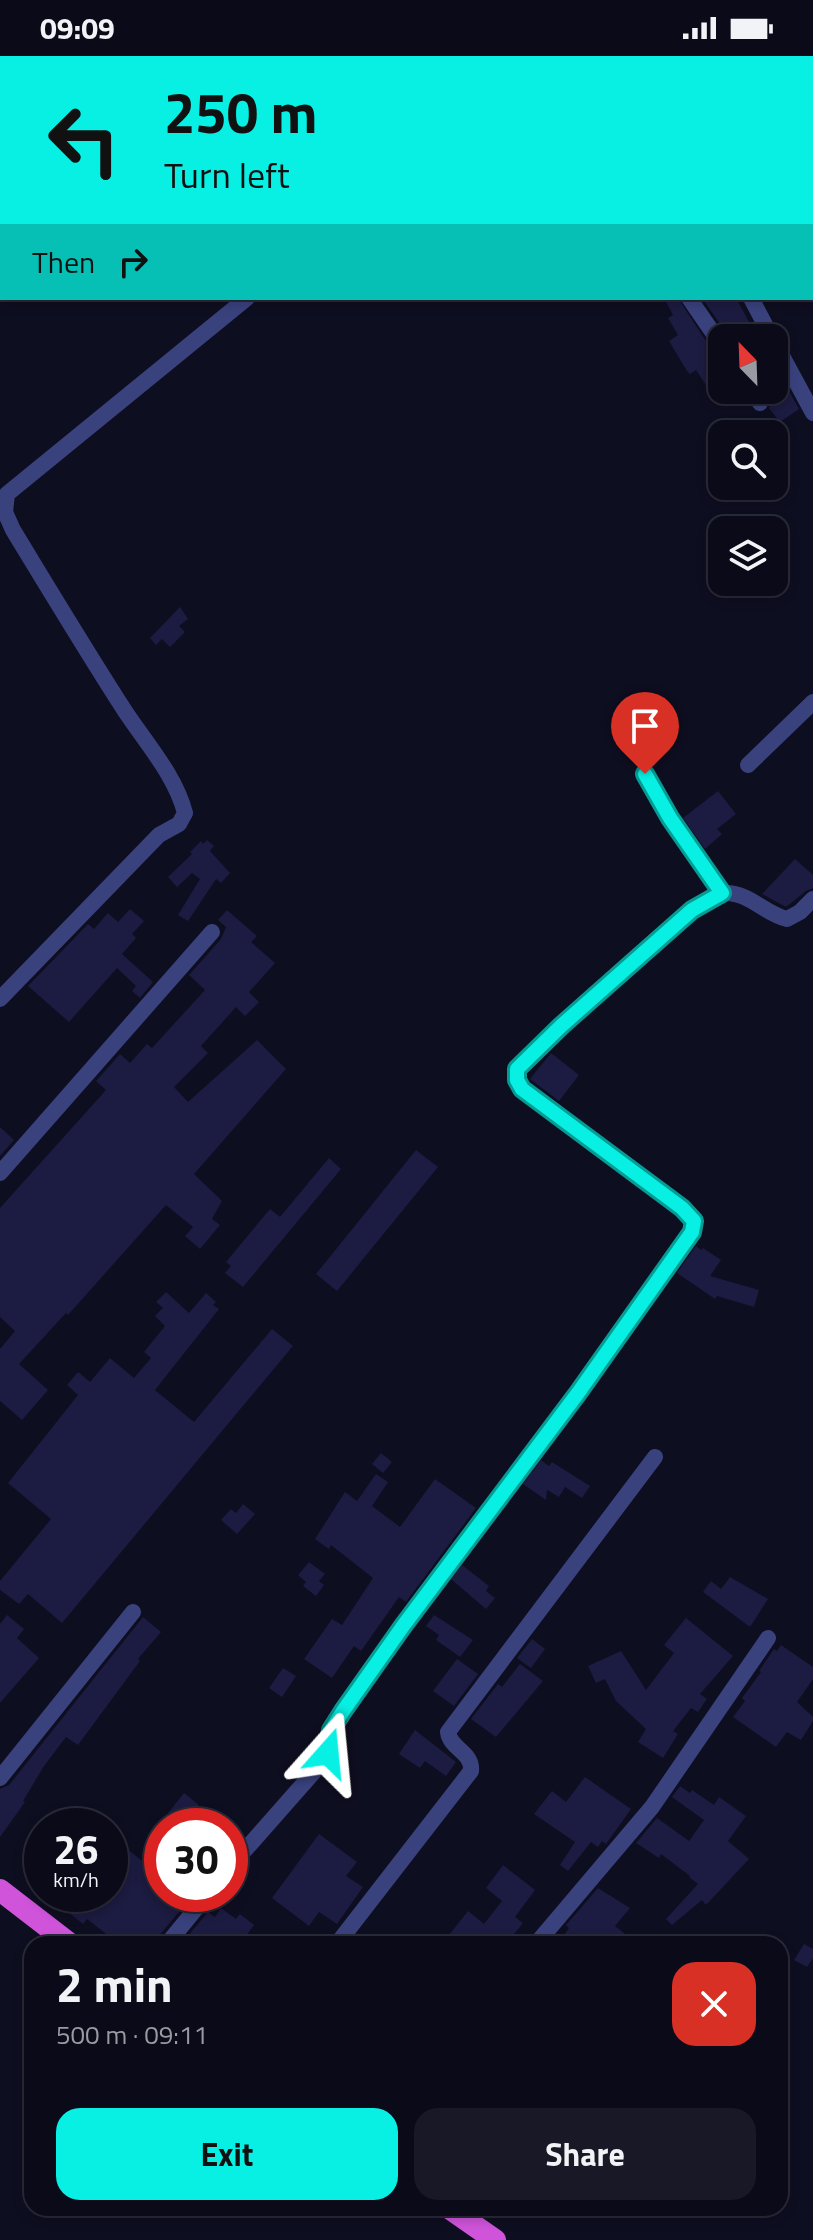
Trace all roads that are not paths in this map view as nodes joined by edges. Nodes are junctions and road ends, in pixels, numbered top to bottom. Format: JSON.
{"nodes":[{"id":1,"x":245,"y":300,"type":"edge"},
{"id":2,"x":690,"y":300,"type":"edge"},
{"id":3,"x":752,"y":300,"type":"edge"},
{"id":4,"x":765,"y":324,"type":"edge"},
{"id":5,"x":708,"y":326,"type":"edge"},
{"id":6,"x":788,"y":367,"type":"edge"},
{"id":7,"x":813,"y":413,"type":"edge"},
{"id":8,"x":813,"y":702,"type":"edge"},
{"id":9,"x":748,"y":765,"type":"dead end"},
{"id":10,"x":645,"y":774,"type":"dead end"},
{"id":11,"x":722,"y":893,"type":"junction"},
{"id":12,"x":813,"y":899,"type":"edge"},
{"id":13,"x":212,"y":932,"type":"dead end"},
{"id":14,"x":0,"y":999,"type":"edge"},
{"id":15,"x":0,"y":1173,"type":"edge"},
{"id":16,"x":655,"y":1457,"type":"dead end"},
{"id":17,"x":133,"y":1612,"type":"dead end"},
{"id":18,"x":768,"y":1638,"type":"dead end"},
{"id":19,"x":0,"y":1778,"type":"edge"},
{"id":20,"x":248,"y":1847,"type":"edge"},
{"id":21,"x":0,"y":1890,"type":"edge"},
{"id":22,"x":193,"y":1912,"type":"edge"},
{"id":23,"x":60,"y":1936,"type":"edge"},
{"id":24,"x":174,"y":1936,"type":"edge"},
{"id":25,"x":343,"y":1936,"type":"edge"},
{"id":26,"x":543,"y":1936,"type":"edge"},
{"id":27,"x":460,"y":2216,"type":"edge"},
{"id":28,"x":495,"y":2240,"type":"edge"}],
"edges":[{"from":1,"to":14,"type":"street"},
{"from":2,"to":5,"type":"street"},
{"from":3,"to":4,"type":"street"},
{"from":6,"to":7,"type":"street"},
{"from":8,"to":9,"type":"street"},
{"from":10,"to":11,"type":"street"},
{"from":11,"to":12,"type":"street"},
{"from":11,"to":20,"type":"street"},
{"from":13,"to":15,"type":"street"},
{"from":16,"to":25,"type":"street"},
{"from":17,"to":19,"type":"street"},
{"from":18,"to":26,"type":"street"},
{"from":21,"to":23,"type":"highway"},
{"from":22,"to":24,"type":"street"},
{"from":27,"to":28,"type":"highway"}]}
